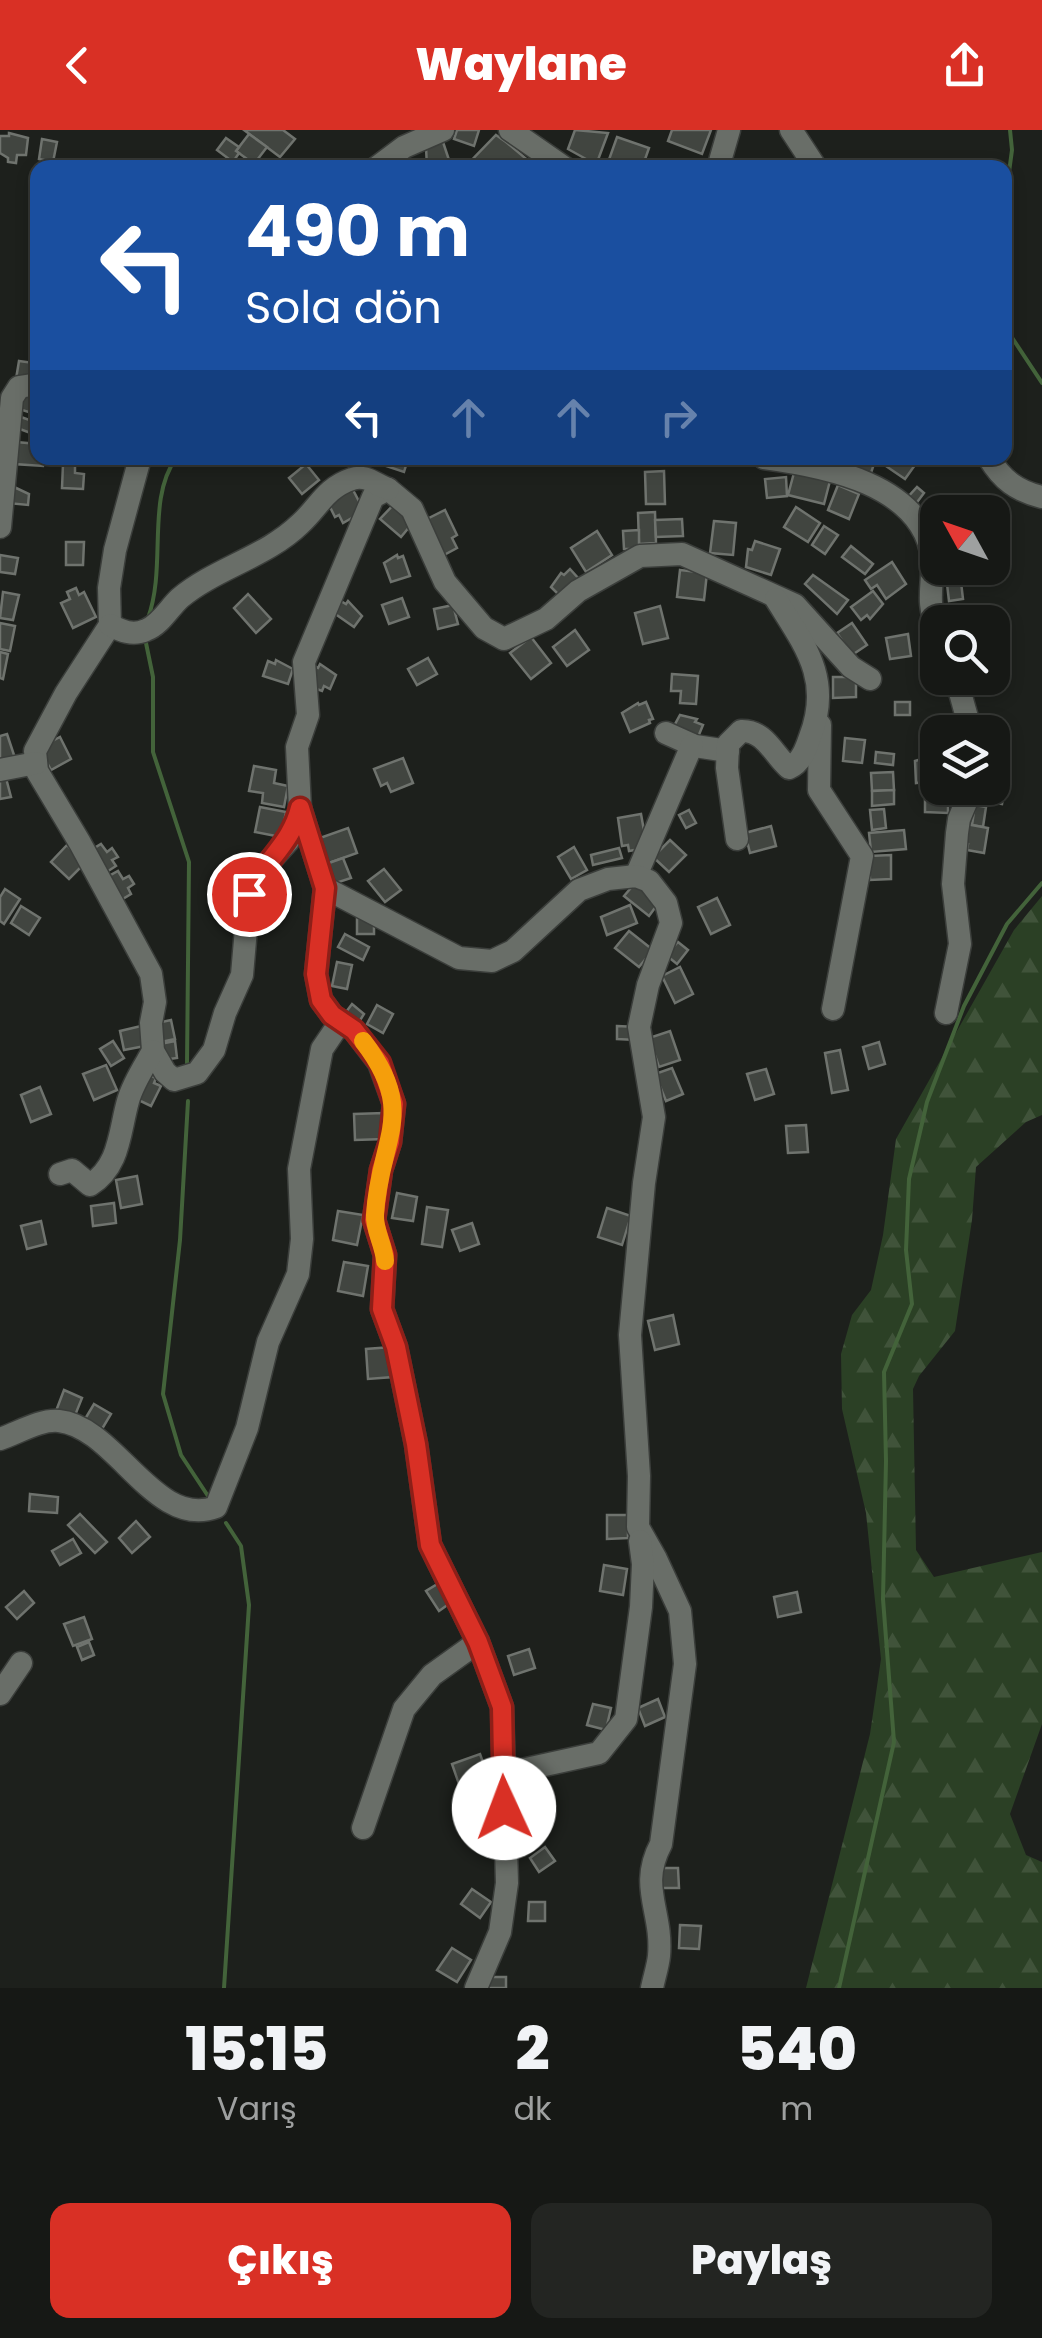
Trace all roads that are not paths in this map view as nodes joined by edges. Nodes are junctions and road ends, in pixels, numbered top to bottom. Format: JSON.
{"nodes":[{"id":1,"x":444,"y":130,"type":"edge"},
{"id":2,"x":510,"y":130,"type":"edge"},
{"id":3,"x":729,"y":130,"type":"edge"},
{"id":4,"x":791,"y":130,"type":"edge"},
{"id":5,"x":387,"y":160,"type":"edge"},
{"id":6,"x":553,"y":160,"type":"edge"},
{"id":7,"x":720,"y":160,"type":"edge"},
{"id":8,"x":811,"y":160,"type":"edge"},
{"id":9,"x":30,"y":385,"type":"edge"},
{"id":10,"x":140,"y":465,"type":"edge"},
{"id":11,"x":794,"y":465,"type":"edge"},
{"id":12,"x":993,"y":465,"type":"edge"},
{"id":13,"x":377,"y":475,"type":"edge"},
{"id":14,"x":1042,"y":498,"type":"edge"},
{"id":15,"x":0,"y":527,"type":"edge"},
{"id":16,"x":774,"y":596,"type":"junction"},
{"id":17,"x":931,"y":605,"type":"edge"},
{"id":18,"x":110,"y":625,"type":"junction"},
{"id":19,"x":870,"y":679,"type":"dead end"},
{"id":20,"x":820,"y":712,"type":"junction"},
{"id":21,"x":666,"y":733,"type":"dead end"},
{"id":22,"x":692,"y":745,"type":"junction"},
{"id":23,"x":728,"y":751,"type":"junction"},
{"id":24,"x":36,"y":763,"type":"junction"},
{"id":25,"x":0,"y":770,"type":"edge"},
{"id":26,"x":965,"y":805,"type":"edge"},
{"id":27,"x":300,"y":808,"type":"junction"},
{"id":28,"x":737,"y":839,"type":"dead end"},
{"id":29,"x":636,"y":876,"type":"junction"},
{"id":30,"x":325,"y":888,"type":"junction"},
{"id":31,"x":833,"y":1009,"type":"dead end"},
{"id":32,"x":946,"y":1013,"type":"dead end"},
{"id":33,"x":341,"y":1021,"type":"junction"},
{"id":34,"x":153,"y":1051,"type":"junction"},
{"id":35,"x":60,"y":1174,"type":"dead end"},
{"id":36,"x":0,"y":1439,"type":"edge"},
{"id":37,"x":638,"y":1527,"type":"junction"},
{"id":38,"x":478,"y":1642,"type":"junction"},
{"id":39,"x":21,"y":1663,"type":"dead end"},
{"id":40,"x":0,"y":1694,"type":"edge"},
{"id":41,"x":504,"y":1774,"type":"junction"},
{"id":42,"x":362,"y":1828,"type":"dead end"},
{"id":43,"x":476,"y":1988,"type":"edge"},
{"id":44,"x":652,"y":1988,"type":"edge"}],
"edges":[{"from":1,"to":5,"type":"street"},
{"from":2,"to":6,"type":"street"},
{"from":3,"to":7,"type":"street"},
{"from":4,"to":8,"type":"street"},
{"from":9,"to":15,"type":"street"},
{"from":10,"to":18,"type":"street"},
{"from":11,"to":17,"type":"street"},
{"from":12,"to":14,"type":"street"},
{"from":13,"to":16,"type":"street"},
{"from":13,"to":18,"type":"street"},
{"from":13,"to":27,"type":"street"},
{"from":16,"to":19,"type":"street"},
{"from":16,"to":20,"type":"street"},
{"from":18,"to":24,"type":"street"},
{"from":20,"to":23,"type":"street"},
{"from":20,"to":31,"type":"street"},
{"from":21,"to":22,"type":"street"},
{"from":22,"to":23,"type":"street"},
{"from":22,"to":29,"type":"street"},
{"from":23,"to":28,"type":"street"},
{"from":24,"to":25,"type":"street"},
{"from":24,"to":34,"type":"street"},
{"from":26,"to":32,"type":"street"},
{"from":27,"to":30,"type":"street"},
{"from":27,"to":34,"type":"street"},
{"from":29,"to":30,"type":"street"},
{"from":29,"to":37,"type":"street"},
{"from":30,"to":33,"type":"street"},
{"from":33,"to":36,"type":"street"},
{"from":33,"to":38,"type":"street"},
{"from":34,"to":35,"type":"street"},
{"from":37,"to":41,"type":"street"},
{"from":37,"to":44,"type":"street"},
{"from":38,"to":41,"type":"street"},
{"from":38,"to":42,"type":"street"},
{"from":39,"to":40,"type":"street"},
{"from":41,"to":43,"type":"street"}]}
